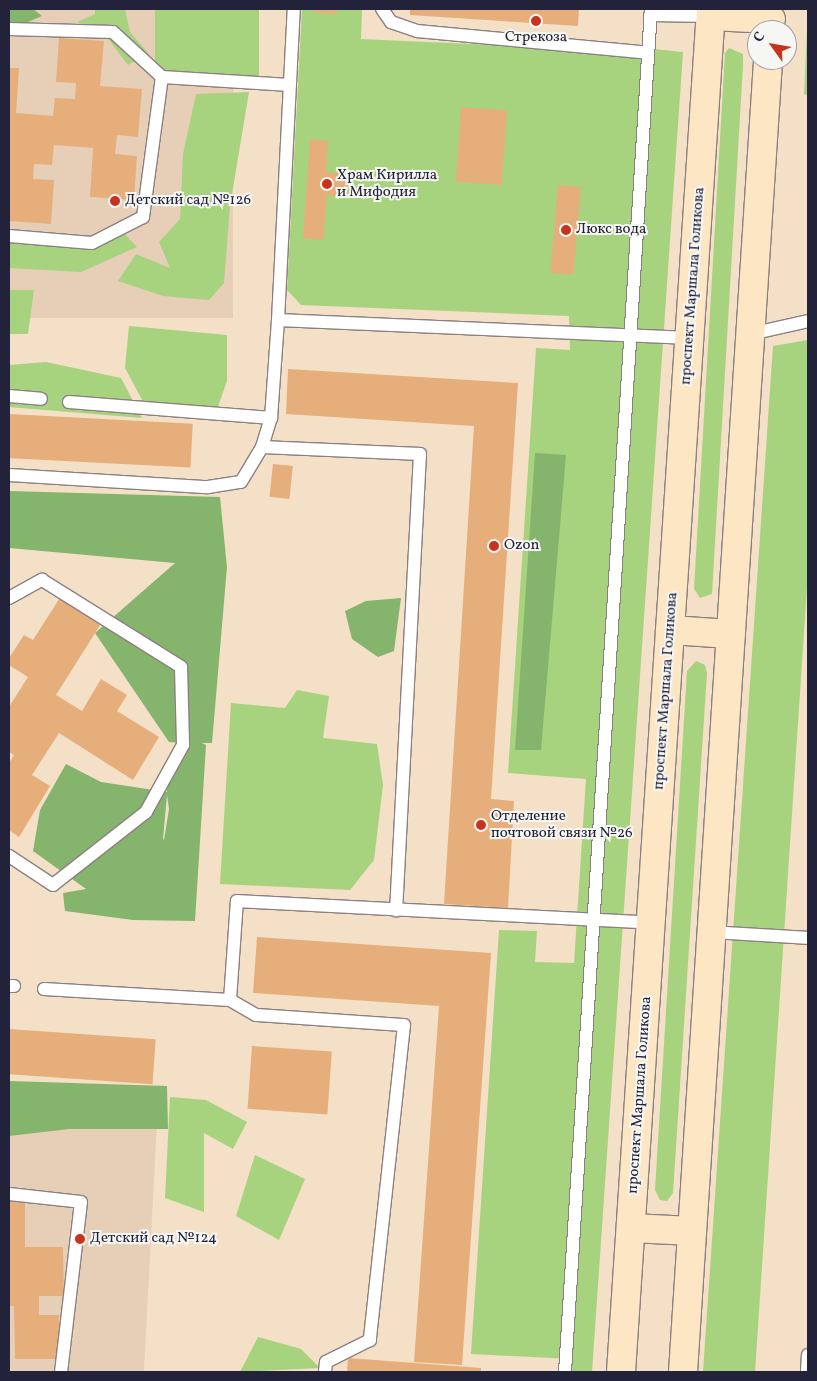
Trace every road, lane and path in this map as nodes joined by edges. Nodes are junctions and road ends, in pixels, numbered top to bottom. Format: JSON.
{"nodes":[{"id":1,"x":294,"y":9,"type":"edge"},
{"id":2,"x":382,"y":9,"type":"edge"},
{"id":3,"x":651,"y":12,"type":"edge"},
{"id":4,"x":711,"y":12,"type":"edge"},
{"id":5,"x":771,"y":19,"type":"edge"},
{"id":6,"x":9,"y":29,"type":"edge"},
{"id":7,"x":648,"y":53,"type":"junction"},
{"id":8,"x":767,"y":70,"type":"edge"},
{"id":9,"x":162,"y":77,"type":"junction"},
{"id":10,"x":290,"y":85,"type":"junction"},
{"id":11,"x":9,"y":236,"type":"edge"},
{"id":12,"x":278,"y":320,"type":"junction"},
{"id":13,"x":808,"y":321,"type":"edge"},
{"id":14,"x":750,"y":334,"type":"junction"},
{"id":15,"x":633,"y":337,"type":"junction"},
{"id":16,"x":690,"y":338,"type":"junction"},
{"id":17,"x":9,"y":396,"type":"edge"},
{"id":18,"x":41,"y":399,"type":"dead end"},
{"id":19,"x":69,"y":402,"type":"dead end"},
{"id":20,"x":271,"y":418,"type":"junction"},
{"id":21,"x":262,"y":447,"type":"junction"},
{"id":22,"x":9,"y":475,"type":"edge"},
{"id":23,"x":9,"y":598,"type":"edge"},
{"id":24,"x":670,"y":630,"type":"junction"},
{"id":25,"x":730,"y":634,"type":"junction"},
{"id":26,"x":9,"y":856,"type":"edge"},
{"id":27,"x":396,"y":910,"type":"junction"},
{"id":28,"x":591,"y":919,"type":"junction"},
{"id":29,"x":651,"y":923,"type":"junction"},
{"id":30,"x":711,"y":932,"type":"junction"},
{"id":31,"x":808,"y":938,"type":"edge"},
{"id":32,"x":44,"y":990,"type":"dead end"},
{"id":33,"x":230,"y":1000,"type":"junction"},
{"id":34,"x":9,"y":1194,"type":"edge"},
{"id":35,"x":631,"y":1228,"type":"junction"},
{"id":36,"x":692,"y":1231,"type":"junction"},
{"id":37,"x":808,"y":1355,"type":"edge"},
{"id":38,"x":61,"y":1372,"type":"edge"},
{"id":39,"x":325,"y":1372,"type":"edge"},
{"id":40,"x":565,"y":1372,"type":"edge"},
{"id":41,"x":621,"y":1372,"type":"edge"},
{"id":42,"x":682,"y":1372,"type":"edge"},
{"id":43,"x":807,"y":1372,"type":"edge"}],
"edges":[{"from":1,"to":10,"type":"lane"},
{"from":2,"to":7,"type":"lane"},
{"from":3,"to":4,"type":"lane"},
{"from":3,"to":7,"type":"lane"},
{"from":4,"to":5,"type":"main road"},
{"from":4,"to":16,"type":"main road","name":"проспект Маршала Голикова"},
{"from":6,"to":9,"type":"lane"},
{"from":7,"to":15,"type":"lane"},
{"from":8,"to":14,"type":"main road"},
{"from":9,"to":10,"type":"lane"},
{"from":9,"to":11,"type":"lane"},
{"from":10,"to":12,"type":"lane"},
{"from":12,"to":15,"type":"lane"},
{"from":12,"to":20,"type":"lane"},
{"from":13,"to":14,"type":"lane"},
{"from":14,"to":25,"type":"main road"},
{"from":15,"to":16,"type":"lane"},
{"from":15,"to":28,"type":"lane"},
{"from":16,"to":24,"type":"main road","name":"проспект Маршала Голикова"},
{"from":17,"to":18,"type":"lane"},
{"from":19,"to":20,"type":"lane"},
{"from":20,"to":21,"type":"lane"},
{"from":21,"to":22,"type":"lane"},
{"from":21,"to":27,"type":"lane"},
{"from":23,"to":26,"type":"lane"},
{"from":24,"to":25,"type":"main road"},
{"from":24,"to":29,"type":"main road","name":"проспект Маршала Голикова"},
{"from":25,"to":30,"type":"main road"},
{"from":27,"to":28,"type":"lane"},
{"from":27,"to":33,"type":"lane"},
{"from":28,"to":29,"type":"lane"},
{"from":28,"to":40,"type":"lane"},
{"from":29,"to":35,"type":"main road","name":"проспект Маршала Голикова"},
{"from":30,"to":31,"type":"lane"},
{"from":30,"to":36,"type":"main road"},
{"from":32,"to":33,"type":"lane"},
{"from":33,"to":39,"type":"lane"},
{"from":34,"to":38,"type":"lane"},
{"from":35,"to":36,"type":"main road"},
{"from":35,"to":41,"type":"main road","name":"проспект Маршала Голикова"},
{"from":36,"to":42,"type":"main road"},
{"from":37,"to":43,"type":"lane"}]}
